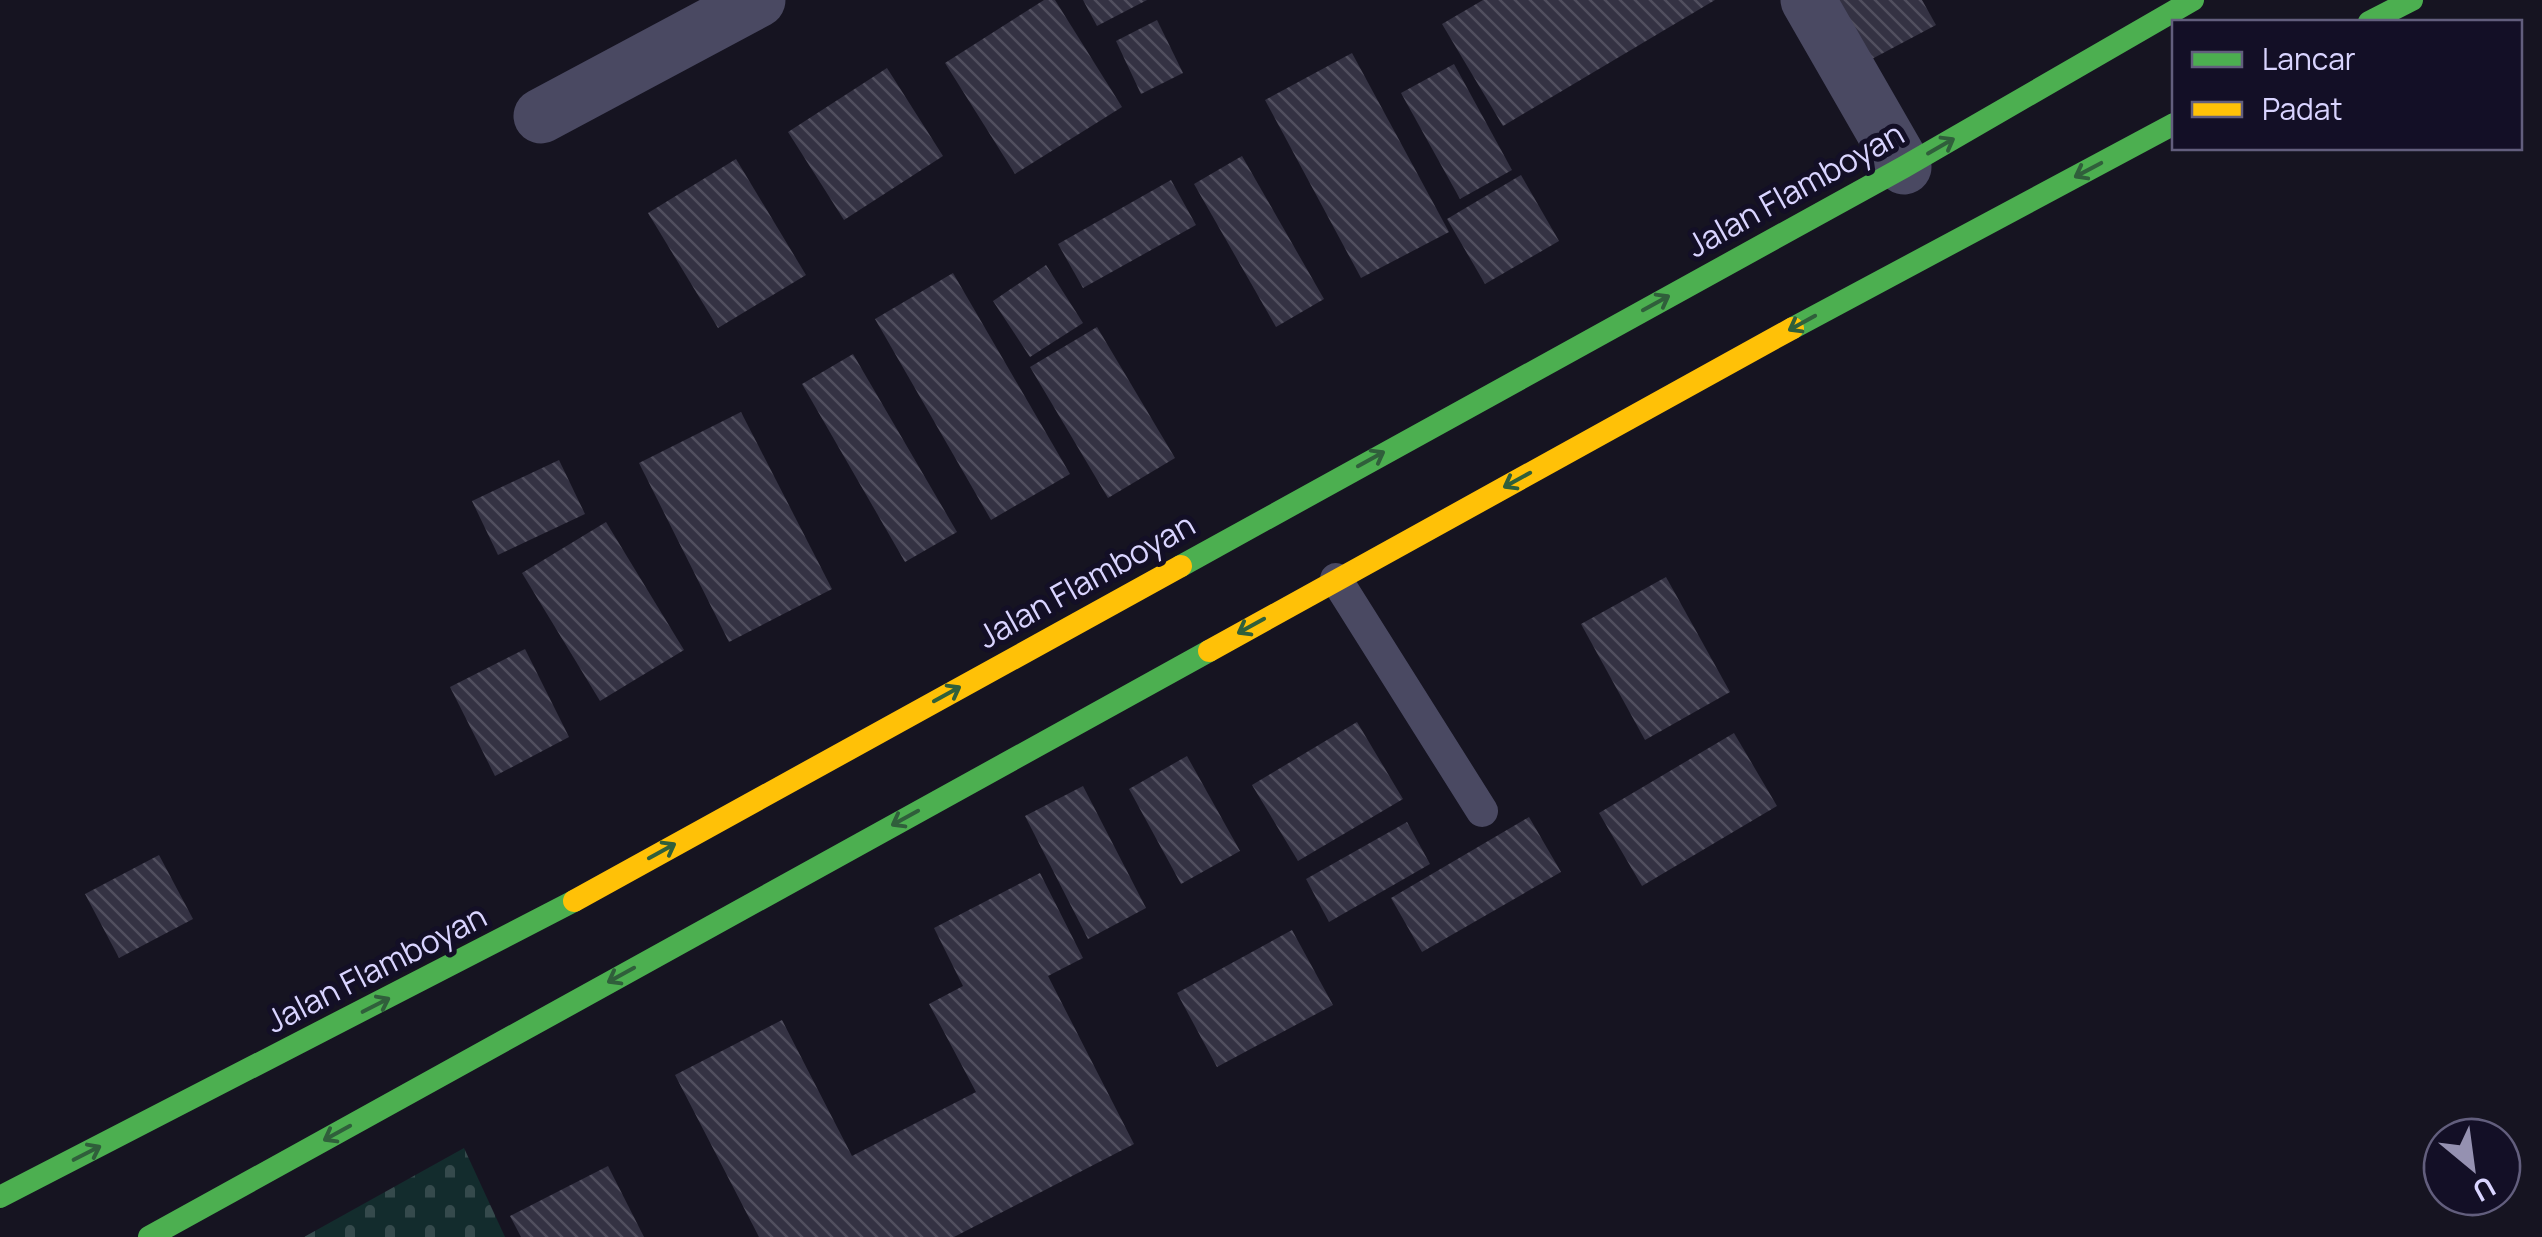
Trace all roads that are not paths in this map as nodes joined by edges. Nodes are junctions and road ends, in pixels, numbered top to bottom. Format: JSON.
{"nodes":[{"id":1,"x":758,"y":0,"type":"edge"},
{"id":2,"x":1808,"y":0,"type":"edge"},
{"id":3,"x":2192,"y":0,"type":"edge"},
{"id":4,"x":2412,"y":0,"type":"edge"},
{"id":5,"x":2373,"y":20,"type":"edge"},
{"id":6,"x":541,"y":116,"type":"dead end"},
{"id":7,"x":2172,"y":125,"type":"edge"},
{"id":8,"x":1904,"y":167,"type":"junction"},
{"id":9,"x":1331,"y":572,"type":"junction"},
{"id":10,"x":1482,"y":811,"type":"dead end"},
{"id":11,"x":0,"y":1198,"type":"edge"},
{"id":12,"x":149,"y":1237,"type":"edge"}],
"edges":[{"from":1,"to":6,"type":"street"},
{"from":2,"to":8,"type":"street"},
{"from":8,"to":3,"type":"main road","name":"Jalan Flamboyan","one_way":true},
{"from":4,"to":5,"type":"main road"},
{"from":7,"to":9,"type":"main road","one_way":true},
{"from":11,"to":8,"type":"main road","name":"Jalan Flamboyan","one_way":true},
{"from":9,"to":10,"type":"lane"},
{"from":9,"to":12,"type":"main road","one_way":true}]}
